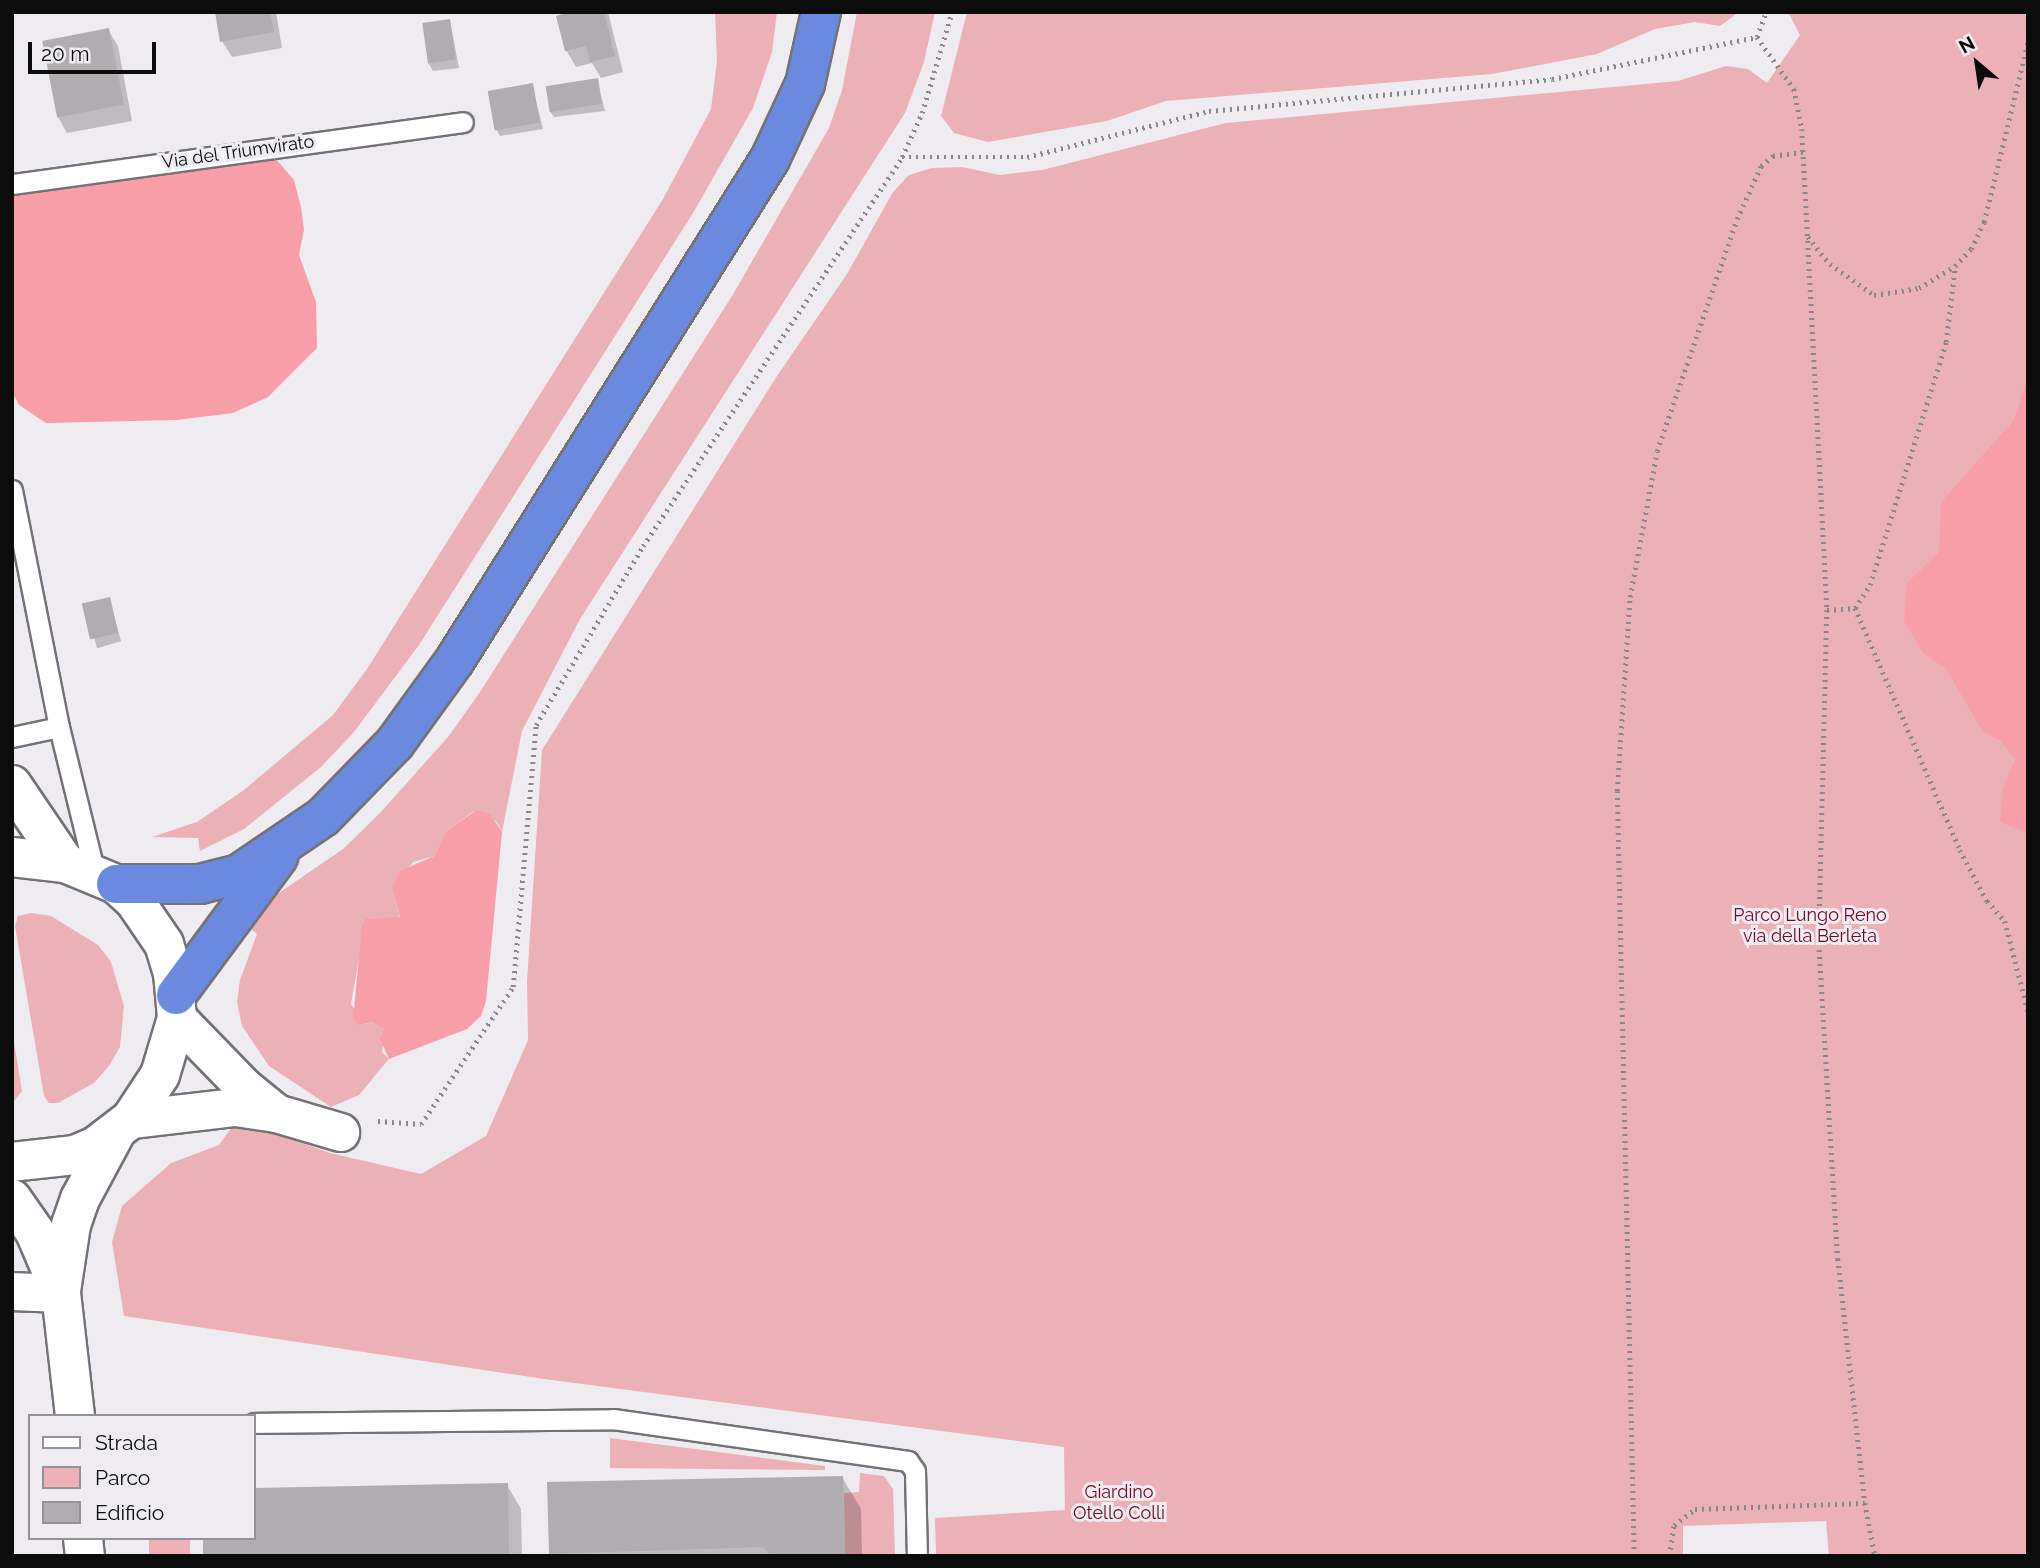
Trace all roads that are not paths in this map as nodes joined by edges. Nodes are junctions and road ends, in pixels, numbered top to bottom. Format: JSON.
{"nodes":[{"id":1,"x":812,"y":12,"type":"edge"},
{"id":2,"x":821,"y":12,"type":"edge"},
{"id":3,"x":814,"y":51,"type":"junction"},
{"id":4,"x":463,"y":122,"type":"dead end"},
{"id":5,"x":12,"y":184,"type":"edge"},
{"id":6,"x":12,"y":490,"type":"edge"},
{"id":7,"x":59,"y":727,"type":"junction"},
{"id":8,"x":12,"y":737,"type":"edge"},
{"id":9,"x":12,"y":785,"type":"edge"},
{"id":10,"x":289,"y":841,"type":"junction"},
{"id":11,"x":12,"y":858,"type":"edge"},
{"id":12,"x":92,"y":874,"type":"junction"},
{"id":13,"x":176,"y":1007,"type":"junction"},
{"id":14,"x":276,"y":1112,"type":"junction"},
{"id":15,"x":124,"y":1125,"type":"junction"},
{"id":16,"x":354,"y":1126,"type":"road end"},
{"id":17,"x":12,"y":1162,"type":"edge"},
{"id":18,"x":12,"y":1199,"type":"edge"},
{"id":19,"x":12,"y":1291,"type":"edge"},
{"id":20,"x":61,"y":1293,"type":"junction"},
{"id":21,"x":75,"y":1414,"type":"edge"},
{"id":22,"x":256,"y":1423,"type":"edge"},
{"id":23,"x":917,"y":1556,"type":"edge"}],
"edges":[{"from":1,"to":3,"type":"highway"},
{"from":2,"to":3,"type":"highway"},
{"from":3,"to":10,"type":"highway"},
{"from":4,"to":5,"type":"lane","name":"Via del Triumvirato"},
{"from":6,"to":7,"type":"lane"},
{"from":7,"to":8,"type":"lane"},
{"from":7,"to":12,"type":"lane"},
{"from":9,"to":12,"type":"main road"},
{"from":10,"to":12,"type":"highway"},
{"from":10,"to":13,"type":"highway"},
{"from":11,"to":12,"type":"main road"},
{"from":12,"to":13,"type":"main road"},
{"from":13,"to":14,"type":"street"},
{"from":13,"to":15,"type":"main road"},
{"from":14,"to":15,"type":"street"},
{"from":14,"to":16,"type":"street"},
{"from":15,"to":17,"type":"main road"},
{"from":15,"to":20,"type":"main road"},
{"from":18,"to":20,"type":"main road"},
{"from":19,"to":20,"type":"street"},
{"from":20,"to":21,"type":"main road"},
{"from":22,"to":23,"type":"lane"}]}
